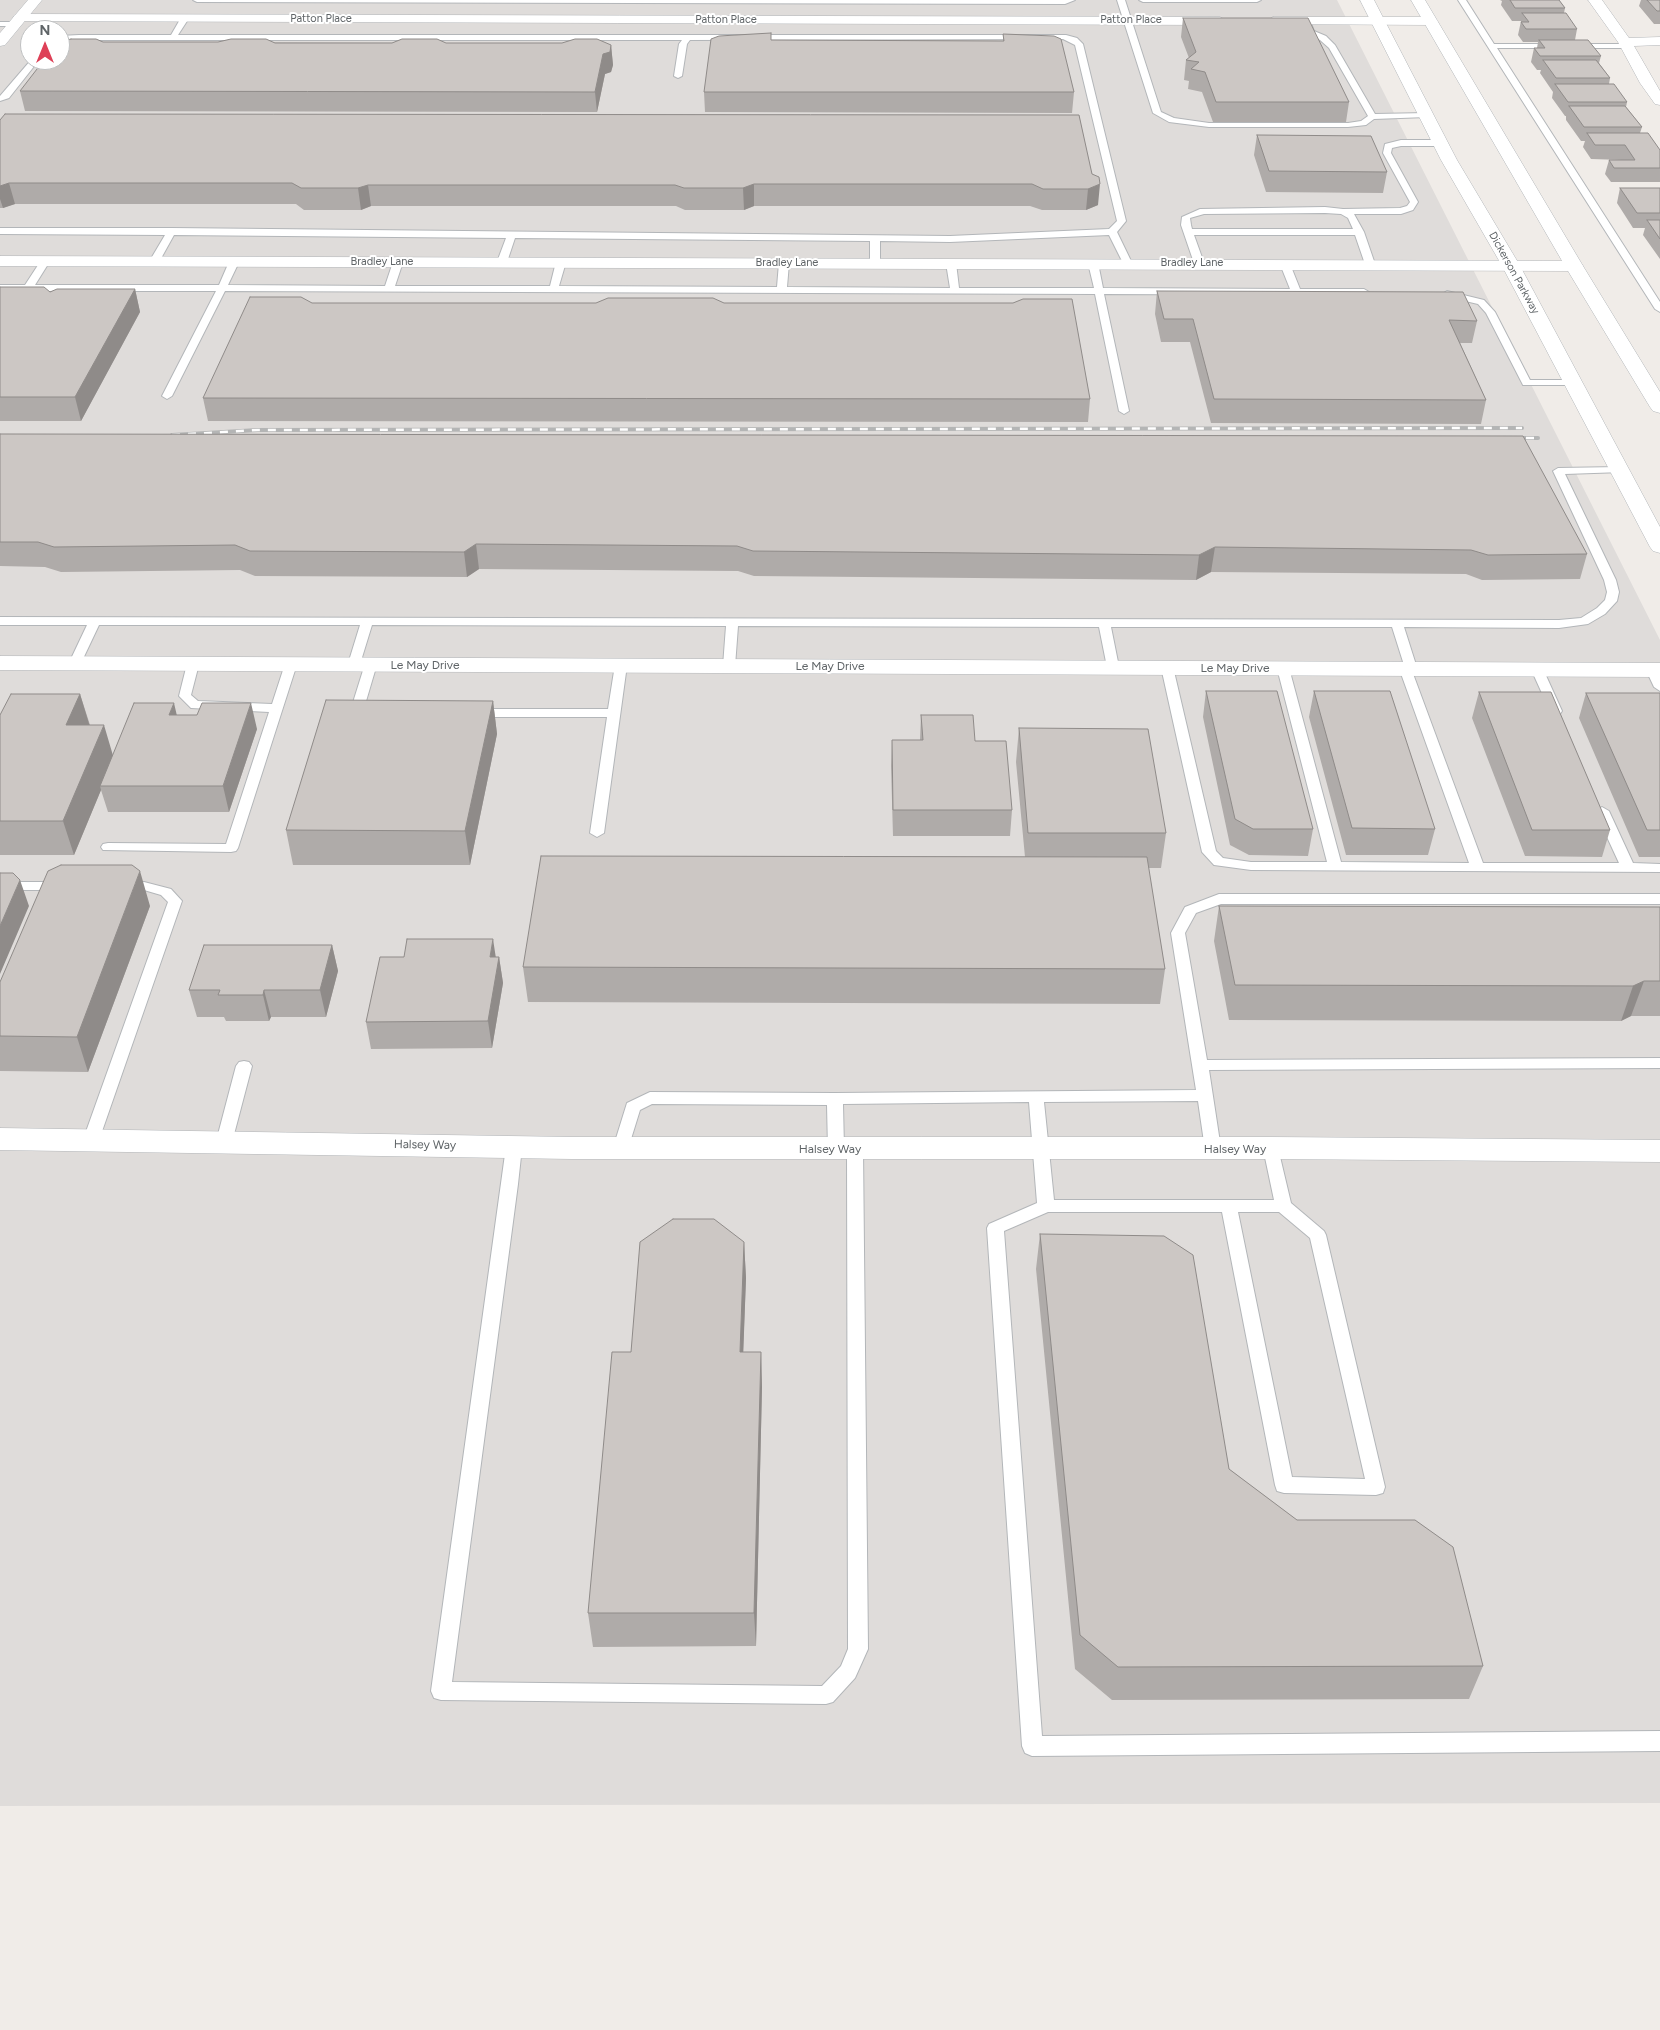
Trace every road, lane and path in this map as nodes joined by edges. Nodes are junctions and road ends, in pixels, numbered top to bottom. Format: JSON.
{"nodes":[{"id":1,"x":35,"y":0,"type":"edge"},
{"id":2,"x":197,"y":0,"type":"edge"},
{"id":3,"x":577,"y":0,"type":"edge"},
{"id":4,"x":1121,"y":0,"type":"edge"},
{"id":5,"x":1143,"y":0,"type":"edge"},
{"id":6,"x":1258,"y":0,"type":"edge"},
{"id":7,"x":1367,"y":0,"type":"edge"},
{"id":8,"x":1418,"y":0,"type":"edge"},
{"id":9,"x":1462,"y":0,"type":"edge"},
{"id":10,"x":1595,"y":0,"type":"edge"},
{"id":11,"x":866,"y":1,"type":"edge"},
{"id":12,"x":1068,"y":1,"type":"edge"},
{"id":13,"x":340,"y":9,"type":"edge"},
{"id":14,"x":185,"y":18,"type":"junction"},
{"id":15,"x":493,"y":19,"type":"junction"},
{"id":16,"x":572,"y":19,"type":"junction"},
{"id":17,"x":812,"y":20,"type":"junction"},
{"id":18,"x":868,"y":20,"type":"junction"},
{"id":19,"x":946,"y":20,"type":"junction"},
{"id":20,"x":1068,"y":20,"type":"junction"},
{"id":21,"x":1126,"y":20,"type":"junction"},
{"id":22,"x":18,"y":21,"type":"junction"},
{"id":23,"x":1236,"y":21,"type":"edge"},
{"id":24,"x":1256,"y":21,"type":"edge"},
{"id":25,"x":1306,"y":21,"type":"junction"},
{"id":26,"x":1378,"y":21,"type":"junction"},
{"id":27,"x":1431,"y":21,"type":"junction"},
{"id":28,"x":0,"y":24,"type":"edge"},
{"id":29,"x":347,"y":28,"type":"junction"},
{"id":30,"x":173,"y":37,"type":"junction"},
{"id":31,"x":947,"y":37,"type":"junction"},
{"id":32,"x":70,"y":38,"type":"edge"},
{"id":33,"x":487,"y":38,"type":"junction"},
{"id":34,"x":688,"y":38,"type":"junction"},
{"id":35,"x":812,"y":38,"type":"junction"},
{"id":36,"x":1660,"y":41,"type":"edge"},
{"id":37,"x":0,"y":42,"type":"edge"},
{"id":38,"x":1626,"y":44,"type":"junction"},
{"id":39,"x":1492,"y":46,"type":"junction"},
{"id":40,"x":27,"y":70,"type":"edge"},
{"id":41,"x":678,"y":76,"type":"dead end"},
{"id":42,"x":0,"y":99,"type":"edge"},
{"id":43,"x":1660,"y":101,"type":"edge"},
{"id":44,"x":1426,"y":115,"type":"junction"},
{"id":45,"x":1372,"y":117,"type":"junction"},
{"id":46,"x":1441,"y":143,"type":"junction"},
{"id":47,"x":1343,"y":212,"type":"junction"},
{"id":48,"x":0,"y":231,"type":"edge"},
{"id":49,"x":172,"y":231,"type":"junction"},
{"id":50,"x":1112,"y":232,"type":"junction"},
{"id":51,"x":1188,"y":232,"type":"junction"},
{"id":52,"x":1359,"y":232,"type":"junction"},
{"id":53,"x":511,"y":237,"type":"junction"},
{"id":54,"x":875,"y":239,"type":"junction"},
{"id":55,"x":0,"y":261,"type":"edge"},
{"id":56,"x":45,"y":261,"type":"junction"},
{"id":57,"x":154,"y":262,"type":"junction"},
{"id":58,"x":234,"y":262,"type":"junction"},
{"id":59,"x":398,"y":262,"type":"junction"},
{"id":60,"x":502,"y":262,"type":"junction"},
{"id":61,"x":561,"y":262,"type":"junction"},
{"id":62,"x":784,"y":263,"type":"junction"},
{"id":63,"x":875,"y":263,"type":"junction"},
{"id":64,"x":951,"y":263,"type":"junction"},
{"id":65,"x":1093,"y":263,"type":"junction"},
{"id":66,"x":1127,"y":264,"type":"junction"},
{"id":67,"x":1199,"y":264,"type":"junction"},
{"id":68,"x":1285,"y":264,"type":"junction"},
{"id":69,"x":1370,"y":264,"type":"junction"},
{"id":70,"x":1510,"y":264,"type":"junction"},
{"id":71,"x":1574,"y":266,"type":"junction"},
{"id":72,"x":0,"y":288,"type":"edge"},
{"id":73,"x":28,"y":288,"type":"junction"},
{"id":74,"x":222,"y":288,"type":"junction"},
{"id":75,"x":389,"y":288,"type":"junction"},
{"id":76,"x":554,"y":289,"type":"junction"},
{"id":77,"x":782,"y":290,"type":"junction"},
{"id":78,"x":955,"y":290,"type":"junction"},
{"id":79,"x":1099,"y":290,"type":"junction"},
{"id":80,"x":1296,"y":292,"type":"junction"},
{"id":81,"x":1372,"y":292,"type":"edge"},
{"id":82,"x":1438,"y":292,"type":"edge"},
{"id":83,"x":1660,"y":309,"type":"edge"},
{"id":84,"x":1573,"y":383,"type":"junction"},
{"id":85,"x":168,"y":396,"type":"dead end"},
{"id":86,"x":1660,"y":407,"type":"edge"},
{"id":87,"x":1124,"y":411,"type":"dead end"},
{"id":88,"x":1619,"y":470,"type":"junction"},
{"id":89,"x":1660,"y":547,"type":"edge"},
{"id":90,"x":0,"y":621,"type":"edge"},
{"id":91,"x":94,"y":621,"type":"junction"},
{"id":92,"x":367,"y":622,"type":"junction"},
{"id":93,"x":732,"y":623,"type":"junction"},
{"id":94,"x":1104,"y":624,"type":"junction"},
{"id":95,"x":1396,"y":625,"type":"junction"},
{"id":96,"x":0,"y":663,"type":"edge"},
{"id":97,"x":75,"y":663,"type":"junction"},
{"id":98,"x":193,"y":664,"type":"junction"},
{"id":99,"x":291,"y":664,"type":"junction"},
{"id":100,"x":363,"y":664,"type":"junction"},
{"id":101,"x":621,"y":665,"type":"junction"},
{"id":102,"x":730,"y":666,"type":"junction"},
{"id":103,"x":1113,"y":667,"type":"junction"},
{"id":104,"x":1167,"y":667,"type":"junction"},
{"id":105,"x":1283,"y":668,"type":"junction"},
{"id":106,"x":1408,"y":668,"type":"junction"},
{"id":107,"x":1537,"y":669,"type":"junction"},
{"id":108,"x":1657,"y":676,"type":"edge"},
{"id":109,"x":276,"y":708,"type":"junction"},
{"id":110,"x":375,"y":712,"type":"edge"},
{"id":111,"x":465,"y":713,"type":"edge"},
{"id":112,"x":614,"y":714,"type":"junction"},
{"id":113,"x":1561,"y":721,"type":"edge"},
{"id":114,"x":1596,"y":798,"type":"edge"},
{"id":115,"x":597,"y":833,"type":"dead end"},
{"id":116,"x":108,"y":847,"type":"dead end"},
{"id":117,"x":1335,"y":866,"type":"junction"},
{"id":118,"x":1478,"y":867,"type":"junction"},
{"id":119,"x":1628,"y":868,"type":"junction"},
{"id":120,"x":1660,"y":868,"type":"edge"},
{"id":121,"x":0,"y":886,"type":"edge"},
{"id":122,"x":77,"y":886,"type":"edge"},
{"id":123,"x":106,"y":886,"type":"edge"},
{"id":124,"x":1660,"y":899,"type":"edge"},
{"id":125,"x":1660,"y":1063,"type":"edge"},
{"id":126,"x":1200,"y":1065,"type":"junction"},
{"id":127,"x":244,"y":1066,"type":"dead end"},
{"id":128,"x":1204,"y":1095,"type":"junction"},
{"id":129,"x":1036,"y":1096,"type":"junction"},
{"id":130,"x":835,"y":1099,"type":"junction"},
{"id":131,"x":0,"y":1139,"type":"edge"},
{"id":132,"x":91,"y":1140,"type":"junction"},
{"id":133,"x":224,"y":1142,"type":"junction"},
{"id":134,"x":514,"y":1147,"type":"junction"},
{"id":135,"x":621,"y":1148,"type":"junction"},
{"id":136,"x":1271,"y":1148,"type":"junction"},
{"id":137,"x":846,"y":1149,"type":"junction"},
{"id":138,"x":1041,"y":1149,"type":"junction"},
{"id":139,"x":1213,"y":1149,"type":"junction"},
{"id":140,"x":1660,"y":1151,"type":"edge"},
{"id":141,"x":1046,"y":1206,"type":"junction"},
{"id":142,"x":1229,"y":1206,"type":"junction"},
{"id":143,"x":1283,"y":1206,"type":"junction"},
{"id":144,"x":1660,"y":1740,"type":"edge"}],
"edges":[{"from":1,"to":22,"type":"street"},
{"from":2,"to":13,"type":"lane"},
{"from":3,"to":11,"type":"lane"},
{"from":3,"to":13,"type":"lane"},
{"from":3,"to":16,"type":"lane"},
{"from":4,"to":21,"type":"lane"},
{"from":5,"to":6,"type":"lane"},
{"from":7,"to":26,"type":"street","name":"Dickerson Parkway"},
{"from":8,"to":27,"type":"street"},
{"from":9,"to":39,"type":"lane"},
{"from":10,"to":38,"type":"street"},
{"from":11,"to":12,"type":"lane"},
{"from":11,"to":18,"type":"lane"},
{"from":12,"to":20,"type":"lane"},
{"from":13,"to":14,"type":"street","name":"Patton Place"},
{"from":13,"to":29,"type":"street","name":"Patton Place"},
{"from":14,"to":22,"type":"street","name":"Patton Place"},
{"from":14,"to":30,"type":"lane"},
{"from":15,"to":16,"type":"street","name":"Patton Place"},
{"from":15,"to":29,"type":"street","name":"Patton Place"},
{"from":15,"to":33,"type":"lane"},
{"from":16,"to":17,"type":"street","name":"Patton Place"},
{"from":17,"to":18,"type":"street","name":"Patton Place"},
{"from":17,"to":35,"type":"lane"},
{"from":18,"to":19,"type":"street","name":"Patton Place"},
{"from":19,"to":20,"type":"street","name":"Patton Place"},
{"from":19,"to":31,"type":"lane"},
{"from":20,"to":21,"type":"street","name":"Patton Place"},
{"from":21,"to":23,"type":"street","name":"Patton Place"},
{"from":21,"to":45,"type":"lane"},
{"from":22,"to":28,"type":"lane"},
{"from":22,"to":37,"type":"street"},
{"from":24,"to":25,"type":"street"},
{"from":25,"to":26,"type":"street"},
{"from":25,"to":45,"type":"lane"},
{"from":26,"to":27,"type":"street"},
{"from":26,"to":44,"type":"street","name":"Dickerson Parkway"},
{"from":27,"to":71,"type":"street"},
{"from":29,"to":30,"type":"lane"},
{"from":29,"to":33,"type":"lane"},
{"from":30,"to":32,"type":"lane"},
{"from":31,"to":35,"type":"lane"},
{"from":31,"to":50,"type":"lane"},
{"from":33,"to":34,"type":"lane"},
{"from":34,"to":35,"type":"lane"},
{"from":34,"to":41,"type":"lane"},
{"from":36,"to":38,"type":"street"},
{"from":38,"to":39,"type":"lane"},
{"from":38,"to":43,"type":"street"},
{"from":39,"to":83,"type":"lane"},
{"from":40,"to":42,"type":"lane"},
{"from":44,"to":45,"type":"lane"},
{"from":44,"to":46,"type":"street","name":"Dickerson Parkway"},
{"from":46,"to":47,"type":"lane"},
{"from":46,"to":70,"type":"street","name":"Dickerson Parkway"},
{"from":47,"to":51,"type":"lane"},
{"from":47,"to":52,"type":"lane"},
{"from":48,"to":49,"type":"lane"},
{"from":49,"to":53,"type":"lane"},
{"from":49,"to":57,"type":"lane"},
{"from":50,"to":54,"type":"lane"},
{"from":50,"to":66,"type":"lane"},
{"from":51,"to":52,"type":"lane"},
{"from":51,"to":67,"type":"lane"},
{"from":52,"to":69,"type":"lane"},
{"from":53,"to":54,"type":"lane"},
{"from":53,"to":60,"type":"lane"},
{"from":54,"to":63,"type":"lane"},
{"from":55,"to":56,"type":"street","name":"Bradley Lane"},
{"from":56,"to":57,"type":"street","name":"Bradley Lane"},
{"from":56,"to":73,"type":"lane"},
{"from":57,"to":58,"type":"street","name":"Bradley Lane"},
{"from":58,"to":59,"type":"street","name":"Bradley Lane"},
{"from":58,"to":74,"type":"lane"},
{"from":59,"to":60,"type":"street","name":"Bradley Lane"},
{"from":59,"to":75,"type":"lane"},
{"from":60,"to":61,"type":"street","name":"Bradley Lane"},
{"from":61,"to":62,"type":"street","name":"Bradley Lane"},
{"from":61,"to":76,"type":"lane"},
{"from":62,"to":63,"type":"street","name":"Bradley Lane"},
{"from":62,"to":77,"type":"lane"},
{"from":63,"to":64,"type":"street","name":"Bradley Lane"},
{"from":64,"to":65,"type":"street","name":"Bradley Lane"},
{"from":64,"to":78,"type":"lane"},
{"from":65,"to":66,"type":"street","name":"Bradley Lane"},
{"from":65,"to":79,"type":"lane"},
{"from":66,"to":67,"type":"street","name":"Bradley Lane"},
{"from":67,"to":68,"type":"street","name":"Bradley Lane"},
{"from":68,"to":69,"type":"street","name":"Bradley Lane"},
{"from":68,"to":80,"type":"lane"},
{"from":69,"to":70,"type":"street","name":"Bradley Lane"},
{"from":70,"to":71,"type":"street","name":"Bradley Lane"},
{"from":70,"to":84,"type":"street","name":"Dickerson Parkway"},
{"from":71,"to":86,"type":"street"},
{"from":72,"to":73,"type":"lane"},
{"from":73,"to":74,"type":"lane"},
{"from":74,"to":75,"type":"lane"},
{"from":74,"to":85,"type":"lane"},
{"from":75,"to":76,"type":"lane"},
{"from":76,"to":77,"type":"lane"},
{"from":77,"to":78,"type":"lane"},
{"from":78,"to":79,"type":"lane"},
{"from":79,"to":80,"type":"lane"},
{"from":79,"to":87,"type":"lane"},
{"from":80,"to":81,"type":"lane"},
{"from":82,"to":84,"type":"lane"},
{"from":84,"to":88,"type":"street","name":"Dickerson Parkway"},
{"from":88,"to":89,"type":"street","name":"Dickerson Parkway"},
{"from":88,"to":95,"type":"lane"},
{"from":90,"to":91,"type":"lane"},
{"from":91,"to":92,"type":"lane"},
{"from":91,"to":97,"type":"lane"},
{"from":92,"to":93,"type":"lane"},
{"from":92,"to":100,"type":"lane"},
{"from":93,"to":94,"type":"lane"},
{"from":93,"to":102,"type":"lane"},
{"from":94,"to":95,"type":"lane"},
{"from":94,"to":103,"type":"lane"},
{"from":95,"to":106,"type":"lane"},
{"from":96,"to":97,"type":"street","name":"Le May Drive"},
{"from":97,"to":98,"type":"street","name":"Le May Drive"},
{"from":98,"to":99,"type":"street","name":"Le May Drive"},
{"from":98,"to":109,"type":"lane"},
{"from":99,"to":100,"type":"street","name":"Le May Drive"},
{"from":99,"to":109,"type":"lane"},
{"from":100,"to":101,"type":"street","name":"Le May Drive"},
{"from":100,"to":110,"type":"lane"},
{"from":101,"to":102,"type":"street","name":"Le May Drive"},
{"from":101,"to":112,"type":"lane"},
{"from":102,"to":103,"type":"street","name":"Le May Drive"},
{"from":103,"to":104,"type":"street","name":"Le May Drive"},
{"from":104,"to":105,"type":"street","name":"Le May Drive"},
{"from":104,"to":117,"type":"lane"},
{"from":105,"to":106,"type":"street","name":"Le May Drive"},
{"from":105,"to":117,"type":"lane"},
{"from":106,"to":107,"type":"street","name":"Le May Drive"},
{"from":106,"to":118,"type":"lane"},
{"from":107,"to":108,"type":"street","name":"Le May Drive"},
{"from":107,"to":113,"type":"lane"},
{"from":109,"to":116,"type":"lane"},
{"from":111,"to":112,"type":"lane"},
{"from":112,"to":115,"type":"lane"},
{"from":114,"to":119,"type":"lane"},
{"from":117,"to":118,"type":"lane"},
{"from":118,"to":119,"type":"lane"},
{"from":119,"to":120,"type":"lane"},
{"from":121,"to":122,"type":"lane"},
{"from":123,"to":132,"type":"lane"},
{"from":124,"to":126,"type":"lane"},
{"from":125,"to":126,"type":"lane"},
{"from":126,"to":128,"type":"lane"},
{"from":127,"to":133,"type":"lane"},
{"from":128,"to":129,"type":"lane"},
{"from":128,"to":139,"type":"lane"},
{"from":129,"to":130,"type":"lane"},
{"from":129,"to":138,"type":"lane"},
{"from":130,"to":135,"type":"lane"},
{"from":130,"to":137,"type":"lane"},
{"from":131,"to":132,"type":"street","name":"Halsey Way"},
{"from":132,"to":133,"type":"street","name":"Halsey Way"},
{"from":133,"to":134,"type":"street","name":"Halsey Way"},
{"from":134,"to":135,"type":"street","name":"Halsey Way"},
{"from":134,"to":137,"type":"lane"},
{"from":135,"to":137,"type":"street","name":"Halsey Way"},
{"from":136,"to":139,"type":"street","name":"Halsey Way"},
{"from":136,"to":140,"type":"street","name":"Halsey Way"},
{"from":136,"to":143,"type":"lane"},
{"from":137,"to":138,"type":"street","name":"Halsey Way"},
{"from":138,"to":139,"type":"street","name":"Halsey Way"},
{"from":138,"to":141,"type":"lane"},
{"from":141,"to":142,"type":"lane"},
{"from":141,"to":144,"type":"lane"},
{"from":142,"to":143,"type":"lane"},
{"from":142,"to":143,"type":"lane"}]}
